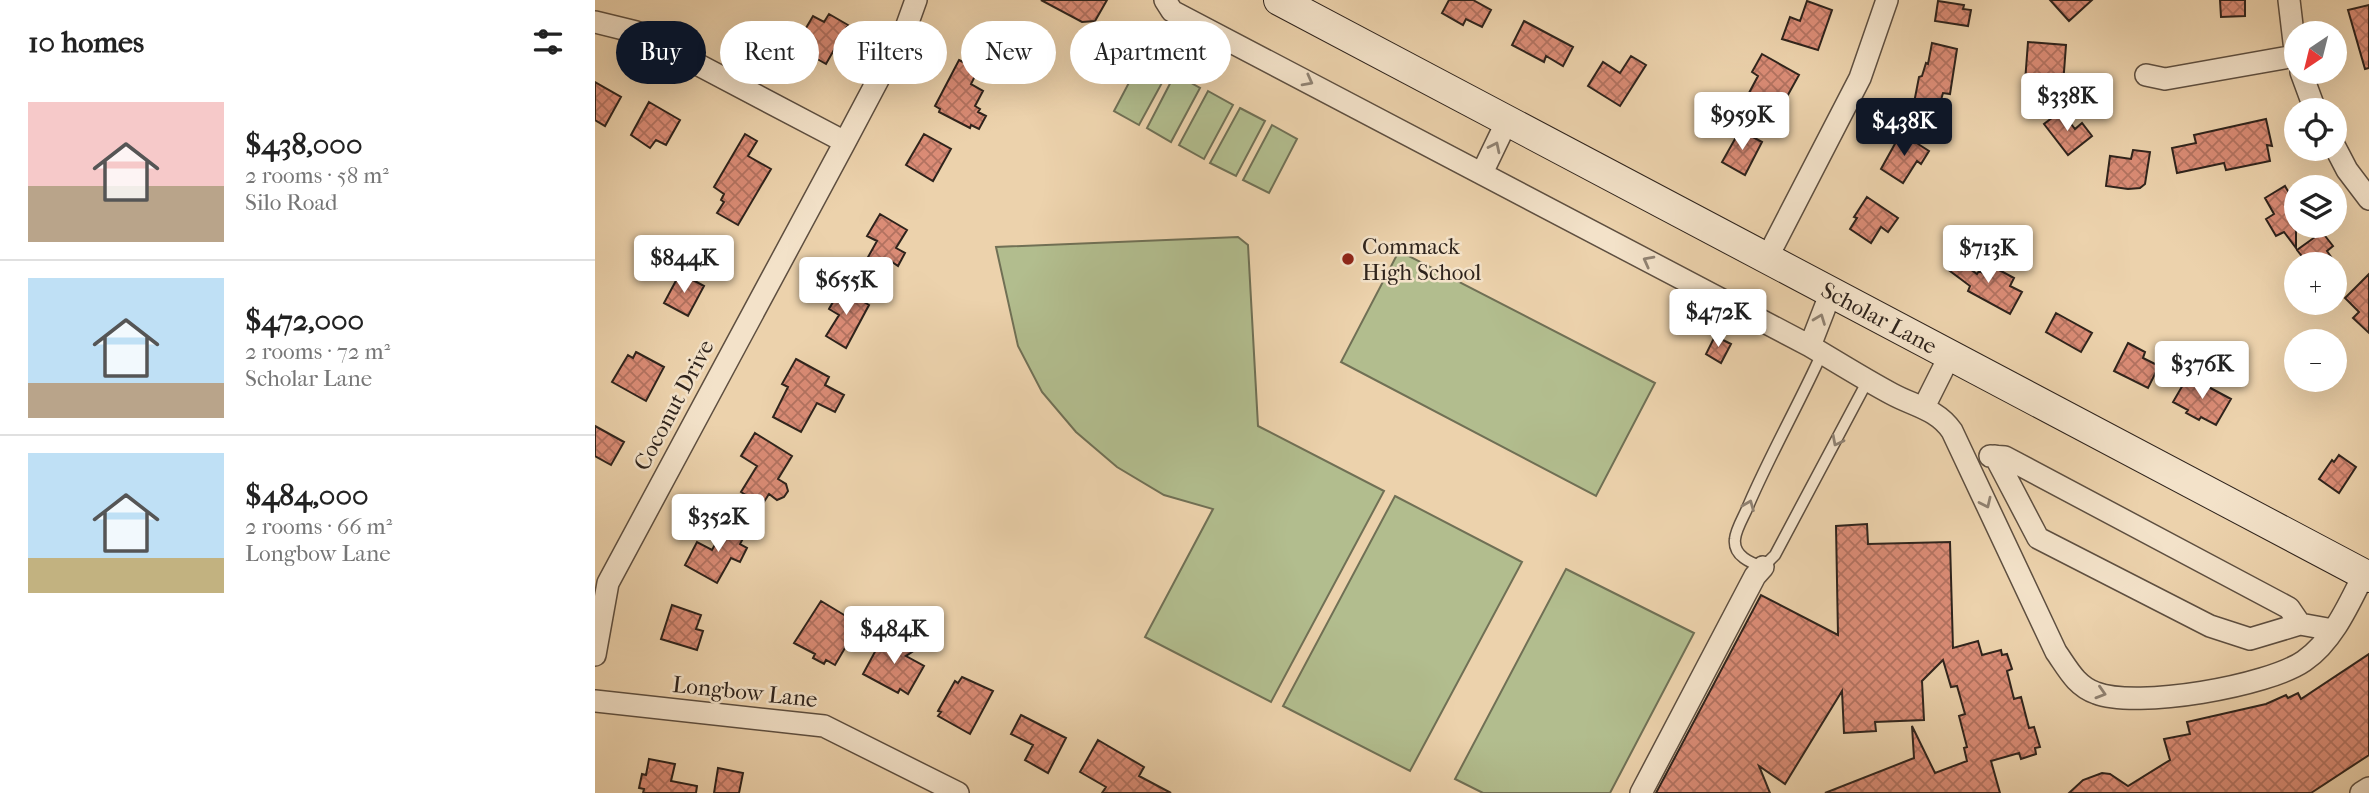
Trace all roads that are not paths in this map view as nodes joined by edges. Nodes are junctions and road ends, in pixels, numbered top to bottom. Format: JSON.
{"nodes":[{"id":1,"x":916,"y":0,"type":"edge"},
{"id":2,"x":1165,"y":0,"type":"edge"},
{"id":3,"x":1279,"y":0,"type":"edge"},
{"id":4,"x":1887,"y":0,"type":"edge"},
{"id":5,"x":2289,"y":0,"type":"edge"},
{"id":6,"x":2292,"y":21,"type":"edge"},
{"id":7,"x":595,"y":22,"type":"edge"},
{"id":8,"x":2284,"y":64,"type":"edge"},
{"id":9,"x":2146,"y":75,"type":"dead end"},
{"id":10,"x":1507,"y":121,"type":"junction"},
{"id":11,"x":845,"y":142,"type":"junction"},
{"id":12,"x":2342,"y":161,"type":"edge"},
{"id":13,"x":1482,"y":173,"type":"junction"},
{"id":14,"x":2369,"y":199,"type":"edge"},
{"id":15,"x":1767,"y":258,"type":"junction"},
{"id":16,"x":1831,"y":292,"type":"junction"},
{"id":17,"x":1816,"y":350,"type":"junction"},
{"id":18,"x":1950,"y":355,"type":"junction"},
{"id":19,"x":1868,"y":380,"type":"junction"},
{"id":20,"x":1924,"y":407,"type":"junction"},
{"id":21,"x":1963,"y":455,"type":"junction"},
{"id":22,"x":1995,"y":456,"type":"junction"},
{"id":23,"x":1763,"y":567,"type":"junction"},
{"id":24,"x":2366,"y":571,"type":"edge"},
{"id":25,"x":2300,"y":624,"type":"junction"},
{"id":26,"x":2333,"y":630,"type":"junction"},
{"id":27,"x":595,"y":655,"type":"edge"},
{"id":28,"x":595,"y":701,"type":"edge"},
{"id":29,"x":2369,"y":788,"type":"edge"},
{"id":30,"x":958,"y":793,"type":"edge"},
{"id":31,"x":1641,"y":793,"type":"edge"},
{"id":32,"x":2361,"y":793,"type":"edge"}],
"edges":[{"from":1,"to":11,"type":"street","name":"Coconut Drive"},
{"from":2,"to":13,"type":"street","one_way":true},
{"from":3,"to":10,"type":"street","name":"Scholar Lane"},
{"from":4,"to":15,"type":"street"},
{"from":5,"to":6,"type":"street"},
{"from":7,"to":11,"type":"street"},
{"from":8,"to":9,"type":"street"},
{"from":13,"to":10,"type":"street","one_way":true},
{"from":10,"to":15,"type":"street","name":"Scholar Lane"},
{"from":11,"to":27,"type":"street","name":"Coconut Drive"},
{"from":12,"to":14,"type":"street"},
{"from":17,"to":13,"type":"street","one_way":true},
{"from":15,"to":16,"type":"street","name":"Scholar Lane"},
{"from":17,"to":16,"type":"street","one_way":true},
{"from":16,"to":18,"type":"street","name":"Scholar Lane"},
{"from":17,"to":19,"type":"street"},
{"from":23,"to":17,"type":"lane","one_way":true},
{"from":18,"to":20,"type":"street"},
{"from":18,"to":24,"type":"street","name":"Scholar Lane"},
{"from":19,"to":20,"type":"street"},
{"from":19,"to":23,"type":"lane","one_way":true},
{"from":20,"to":21,"type":"street"},
{"from":21,"to":22,"type":"street"},
{"from":21,"to":26,"type":"street","one_way":true},
{"from":22,"to":25,"type":"street"},
{"from":22,"to":25,"type":"street"},
{"from":23,"to":31,"type":"street"},
{"from":24,"to":26,"type":"street"},
{"from":25,"to":26,"type":"street"},
{"from":28,"to":30,"type":"street","name":"Longbow Lane"},
{"from":29,"to":32,"type":"street"}]}
